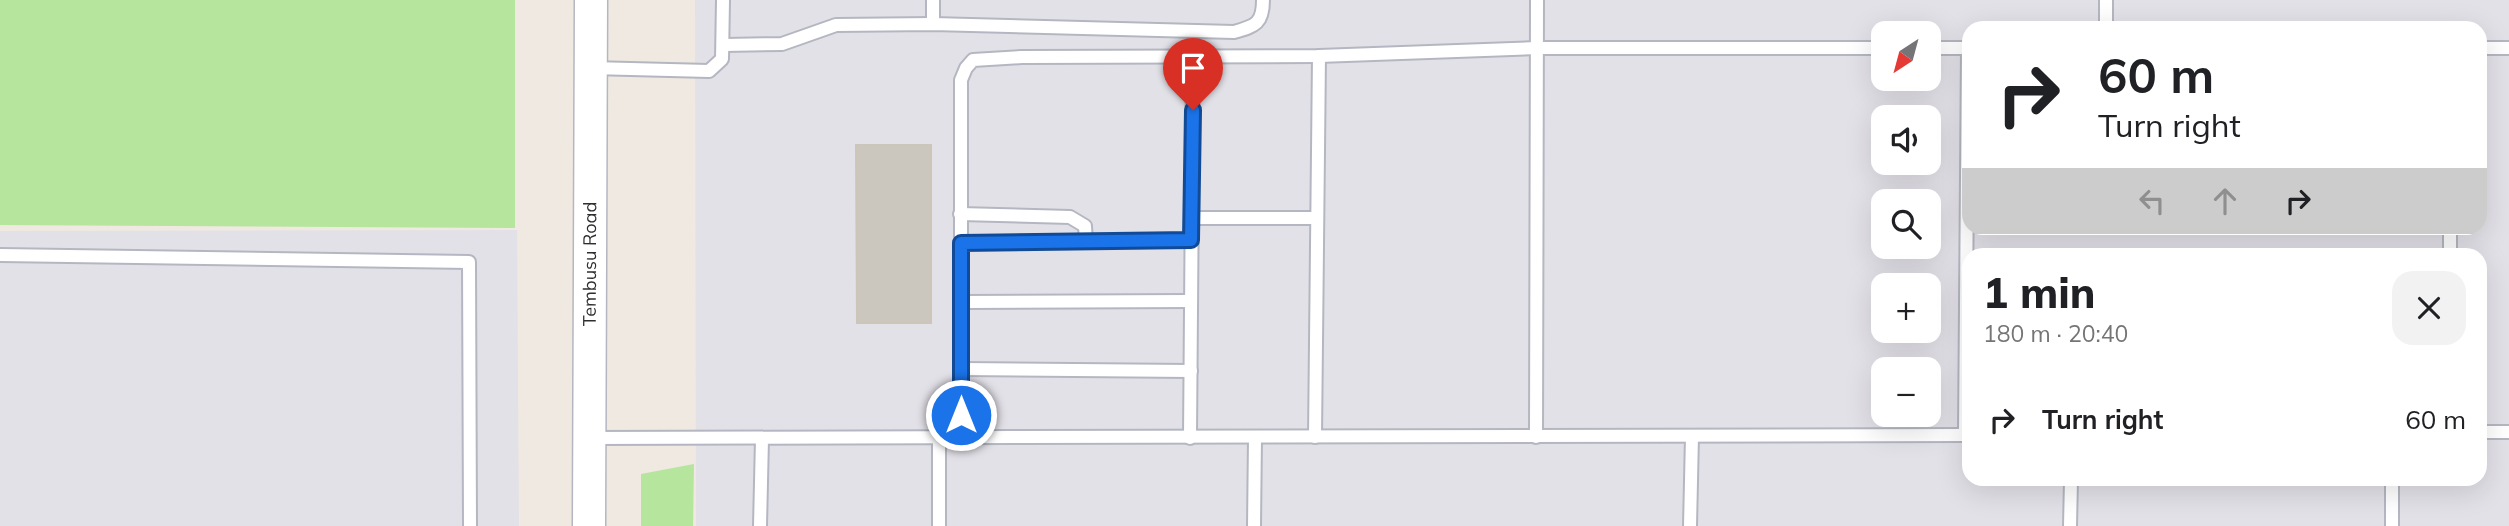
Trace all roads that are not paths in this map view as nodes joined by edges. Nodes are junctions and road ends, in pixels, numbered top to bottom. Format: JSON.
{"nodes":[{"id":1,"x":591,"y":0,"type":"edge"},
{"id":2,"x":723,"y":0,"type":"edge"},
{"id":3,"x":933,"y":0,"type":"edge"},
{"id":4,"x":1264,"y":0,"type":"edge"},
{"id":5,"x":1537,"y":0,"type":"edge"},
{"id":6,"x":2106,"y":0,"type":"edge"},
{"id":7,"x":2106,"y":21,"type":"edge"},
{"id":8,"x":933,"y":24,"type":"junction"},
{"id":9,"x":724,"y":45,"type":"junction"},
{"id":10,"x":1537,"y":48,"type":"junction"},
{"id":11,"x":1871,"y":48,"type":"edge"},
{"id":12,"x":1941,"y":48,"type":"edge"},
{"id":13,"x":1962,"y":48,"type":"edge"},
{"id":14,"x":2487,"y":48,"type":"edge"},
{"id":15,"x":2509,"y":48,"type":"edge"},
{"id":16,"x":1319,"y":55,"type":"junction"},
{"id":17,"x":1193,"y":56,"type":"junction"},
{"id":18,"x":591,"y":68,"type":"junction"},
{"id":19,"x":960,"y":214,"type":"junction"},
{"id":20,"x":1191,"y":218,"type":"junction"},
{"id":21,"x":1316,"y":218,"type":"junction"},
{"id":22,"x":1191,"y":240,"type":"junction"},
{"id":23,"x":1086,"y":242,"type":"junction"},
{"id":24,"x":961,"y":243,"type":"junction"},
{"id":25,"x":0,"y":255,"type":"edge"},
{"id":26,"x":1191,"y":300,"type":"junction"},
{"id":27,"x":961,"y":302,"type":"junction"},
{"id":28,"x":961,"y":369,"type":"junction"},
{"id":29,"x":1191,"y":371,"type":"junction"},
{"id":30,"x":2487,"y":432,"type":"edge"},
{"id":31,"x":2509,"y":432,"type":"edge"},
{"id":32,"x":1962,"y":435,"type":"edge"},
{"id":33,"x":1692,"y":436,"type":"junction"},
{"id":34,"x":1536,"y":437,"type":"junction"},
{"id":35,"x":590,"y":438,"type":"junction"},
{"id":36,"x":961,"y":438,"type":"junction"},
{"id":37,"x":1191,"y":438,"type":"junction"},
{"id":38,"x":1255,"y":438,"type":"junction"},
{"id":39,"x":1315,"y":438,"type":"junction"},
{"id":40,"x":762,"y":439,"type":"junction"},
{"id":41,"x":939,"y":439,"type":"junction"},
{"id":42,"x":2071,"y":486,"type":"edge"},
{"id":43,"x":2392,"y":486,"type":"edge"},
{"id":44,"x":470,"y":526,"type":"edge"},
{"id":45,"x":589,"y":526,"type":"edge"},
{"id":46,"x":760,"y":526,"type":"edge"},
{"id":47,"x":939,"y":526,"type":"edge"},
{"id":48,"x":1254,"y":526,"type":"edge"},
{"id":49,"x":1690,"y":526,"type":"edge"},
{"id":50,"x":2070,"y":526,"type":"edge"},
{"id":51,"x":2392,"y":526,"type":"edge"}],
"edges":[{"from":1,"to":18,"type":"street","name":"Tembusu Road"},
{"from":2,"to":9,"type":"lane"},
{"from":3,"to":8,"type":"lane"},
{"from":4,"to":8,"type":"lane"},
{"from":5,"to":10,"type":"lane"},
{"from":6,"to":7,"type":"lane"},
{"from":8,"to":9,"type":"lane"},
{"from":9,"to":18,"type":"lane"},
{"from":10,"to":11,"type":"lane"},
{"from":10,"to":16,"type":"lane"},
{"from":10,"to":34,"type":"lane"},
{"from":12,"to":13,"type":"lane"},
{"from":14,"to":15,"type":"lane"},
{"from":16,"to":17,"type":"lane"},
{"from":16,"to":21,"type":"lane"},
{"from":17,"to":19,"type":"lane"},
{"from":17,"to":20,"type":"lane"},
{"from":18,"to":35,"type":"street","name":"Tembusu Road"},
{"from":19,"to":23,"type":"lane"},
{"from":19,"to":24,"type":"lane"},
{"from":20,"to":21,"type":"lane"},
{"from":20,"to":22,"type":"lane"},
{"from":21,"to":39,"type":"lane"},
{"from":22,"to":23,"type":"lane"},
{"from":22,"to":26,"type":"lane"},
{"from":23,"to":24,"type":"lane"},
{"from":24,"to":27,"type":"lane"},
{"from":25,"to":44,"type":"lane"},
{"from":26,"to":27,"type":"lane"},
{"from":26,"to":29,"type":"lane"},
{"from":27,"to":28,"type":"lane"},
{"from":28,"to":29,"type":"lane"},
{"from":28,"to":36,"type":"lane"},
{"from":29,"to":37,"type":"lane"},
{"from":30,"to":31,"type":"lane"},
{"from":32,"to":33,"type":"lane"},
{"from":33,"to":34,"type":"lane"},
{"from":33,"to":49,"type":"lane"},
{"from":34,"to":39,"type":"lane"},
{"from":35,"to":40,"type":"lane"},
{"from":35,"to":45,"type":"street","name":"Tembusu Road"},
{"from":36,"to":37,"type":"lane"},
{"from":36,"to":41,"type":"lane"},
{"from":37,"to":38,"type":"lane"},
{"from":38,"to":39,"type":"lane"},
{"from":38,"to":48,"type":"lane"},
{"from":40,"to":41,"type":"lane"},
{"from":40,"to":46,"type":"lane"},
{"from":41,"to":47,"type":"lane"},
{"from":42,"to":50,"type":"lane"},
{"from":43,"to":51,"type":"lane"}]}
